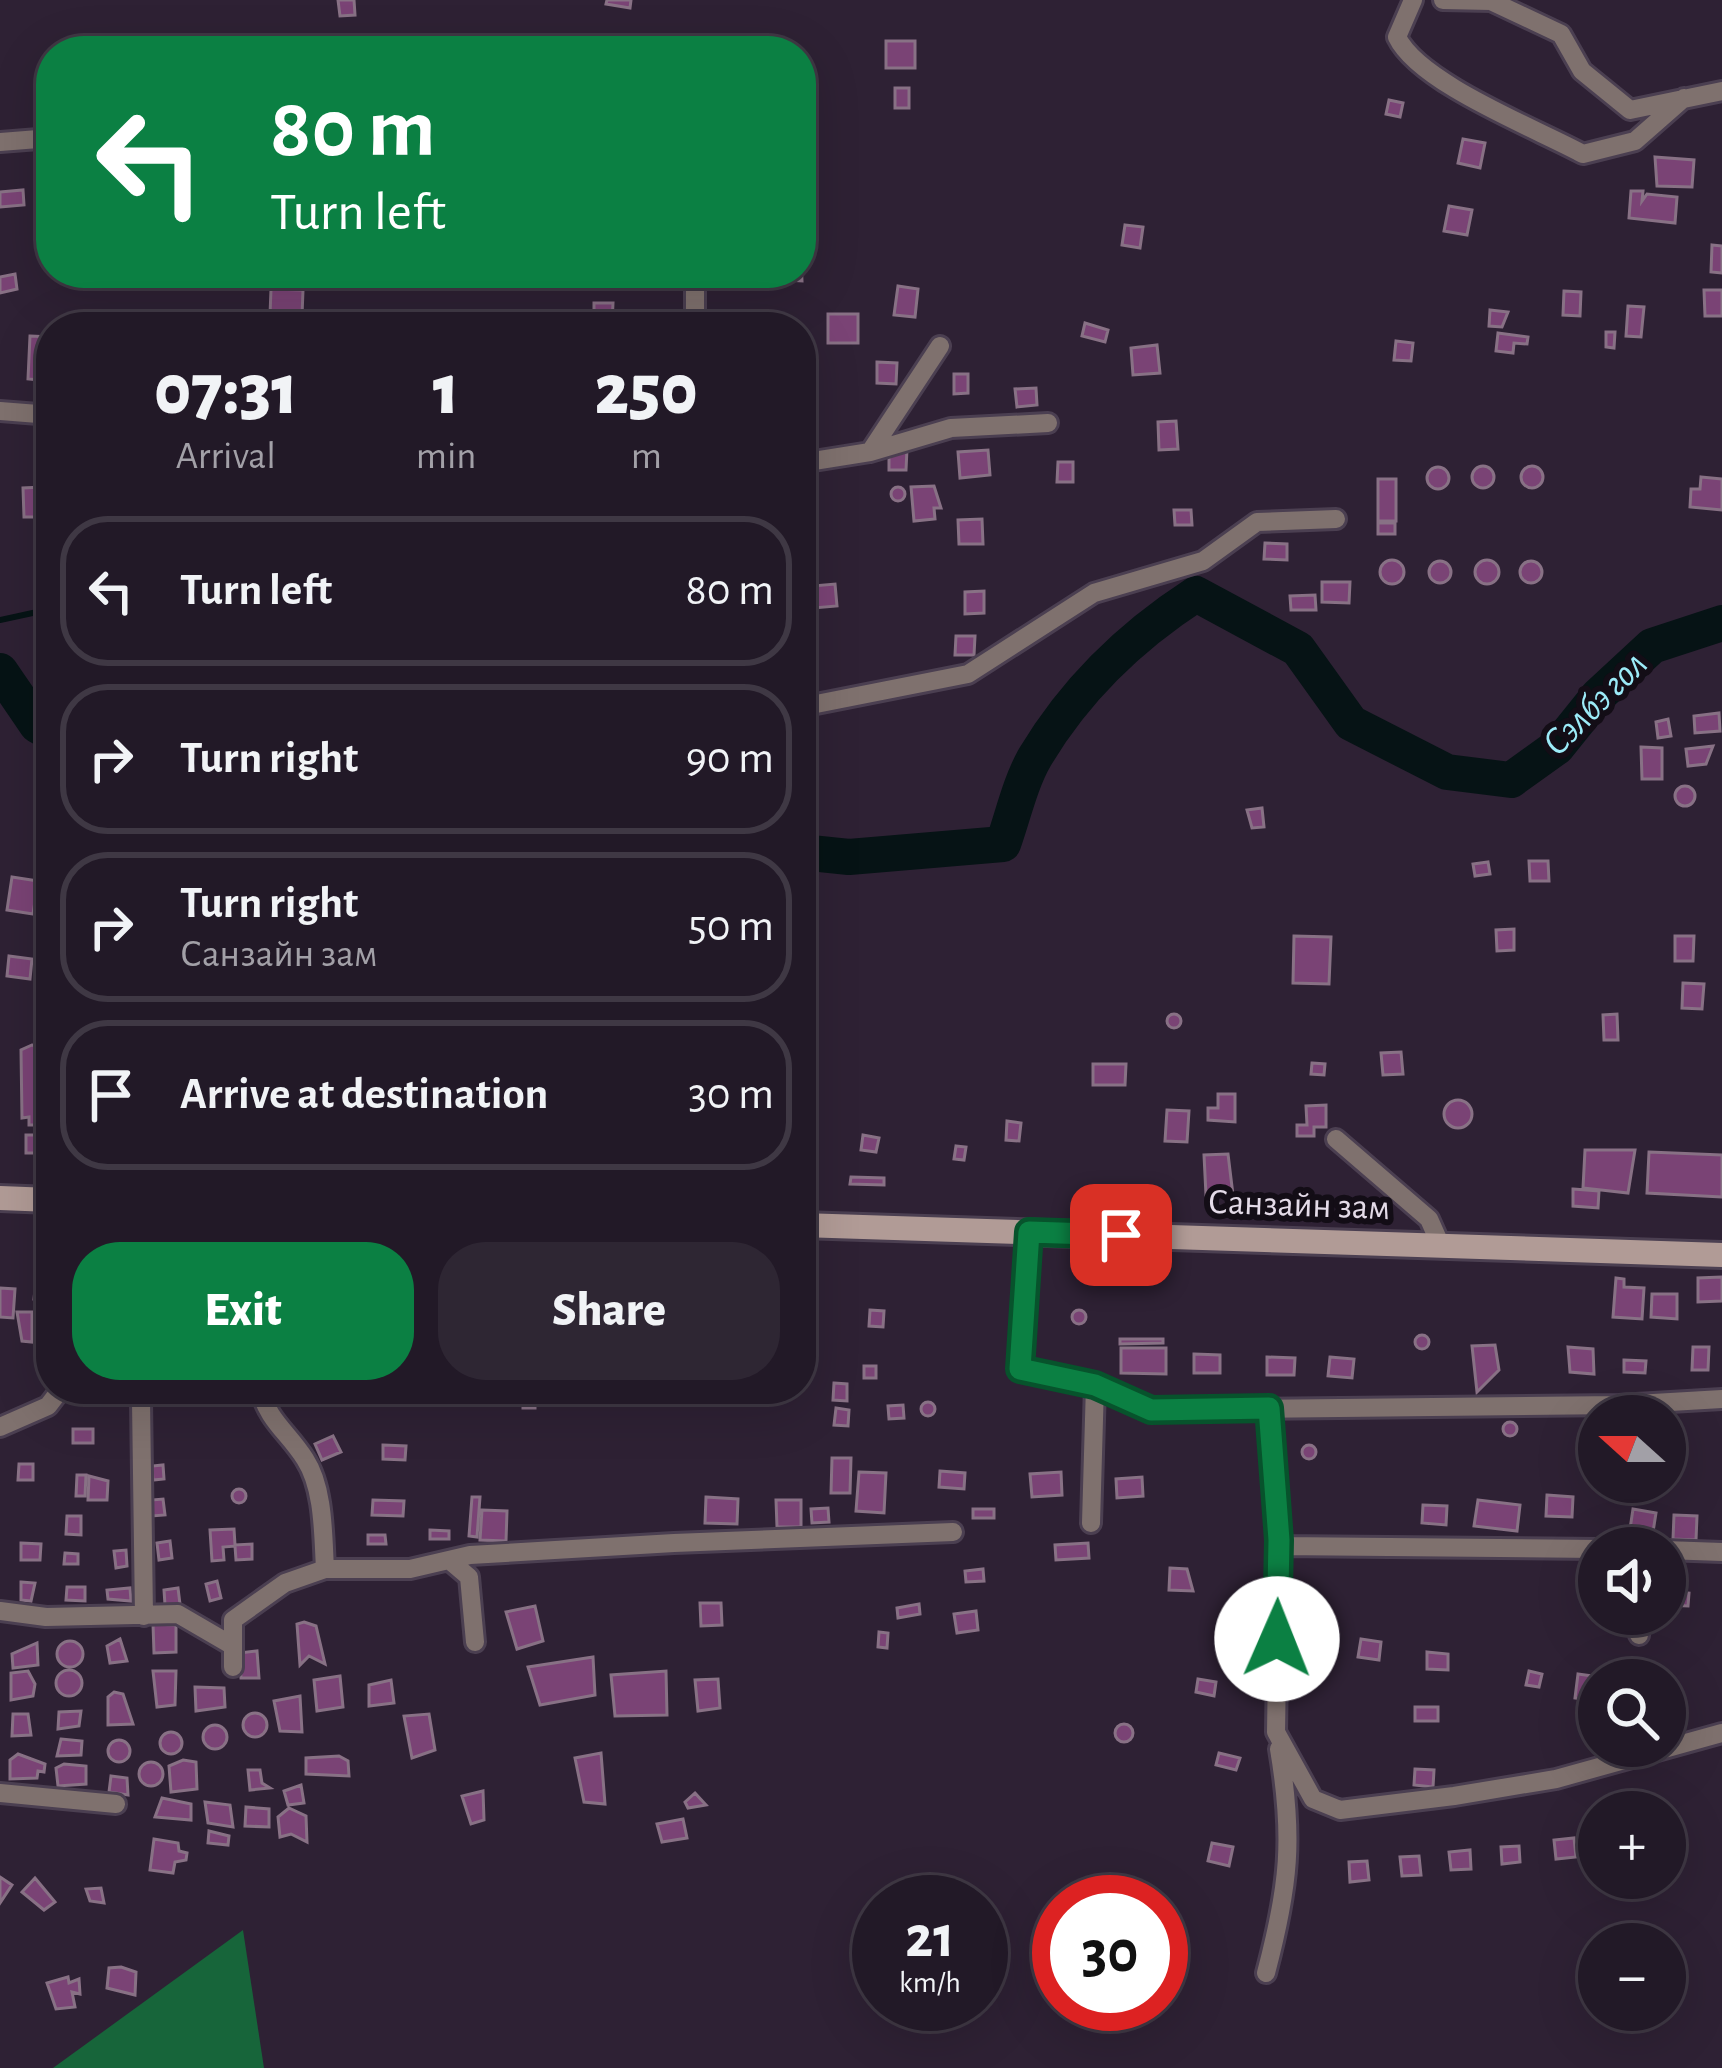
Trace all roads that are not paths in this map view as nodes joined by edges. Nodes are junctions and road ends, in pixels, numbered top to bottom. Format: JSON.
{"nodes":[{"id":1,"x":1413,"y":0,"type":"edge"},
{"id":2,"x":1443,"y":0,"type":"edge"},
{"id":3,"x":1722,"y":91,"type":"edge"},
{"id":4,"x":1684,"y":98,"type":"junction"},
{"id":5,"x":36,"y":139,"type":"edge"},
{"id":6,"x":0,"y":142,"type":"edge"},
{"id":7,"x":940,"y":346,"type":"dead end"},
{"id":8,"x":0,"y":411,"type":"edge"},
{"id":9,"x":36,"y":414,"type":"edge"},
{"id":10,"x":1048,"y":423,"type":"dead end"},
{"id":11,"x":870,"y":452,"type":"junction"},
{"id":12,"x":816,"y":461,"type":"edge"},
{"id":13,"x":1336,"y":519,"type":"dead end"},
{"id":14,"x":816,"y":704,"type":"edge"},
{"id":15,"x":1336,"y":1139,"type":"dead end"},
{"id":16,"x":1,"y":1196,"type":"edge"},
{"id":17,"x":36,"y":1199,"type":"edge"},
{"id":18,"x":816,"y":1225,"type":"edge"},
{"id":19,"x":1029,"y":1232,"type":"junction"},
{"id":20,"x":1441,"y":1246,"type":"junction"},
{"id":21,"x":1722,"y":1255,"type":"edge"},
{"id":22,"x":1095,"y":1385,"type":"junction"},
{"id":23,"x":1722,"y":1399,"type":"edge"},
{"id":24,"x":50,"y":1404,"type":"edge"},
{"id":25,"x":141,"y":1404,"type":"edge"},
{"id":26,"x":264,"y":1404,"type":"edge"},
{"id":27,"x":1269,"y":1408,"type":"junction"},
{"id":28,"x":0,"y":1427,"type":"edge"},
{"id":29,"x":1091,"y":1522,"type":"dead end"},
{"id":30,"x":953,"y":1532,"type":"dead end"},
{"id":31,"x":1279,"y":1546,"type":"junction"},
{"id":32,"x":1578,"y":1549,"type":"edge"},
{"id":33,"x":1686,"y":1551,"type":"edge"},
{"id":34,"x":1722,"y":1552,"type":"edge"},
{"id":35,"x":448,"y":1560,"type":"junction"},
{"id":36,"x":325,"y":1569,"type":"junction"},
{"id":37,"x":0,"y":1611,"type":"edge"},
{"id":38,"x":144,"y":1616,"type":"junction"},
{"id":39,"x":475,"y":1642,"type":"dead end"},
{"id":40,"x":1276,"y":1732,"type":"junction"},
{"id":41,"x":1722,"y":1733,"type":"edge"},
{"id":42,"x":0,"y":1792,"type":"edge"},
{"id":43,"x":116,"y":1804,"type":"dead end"},
{"id":44,"x":1266,"y":1973,"type":"dead end"}],
"edges":[{"from":1,"to":4,"type":"street"},
{"from":2,"to":4,"type":"street"},
{"from":3,"to":4,"type":"street"},
{"from":5,"to":6,"type":"street"},
{"from":7,"to":11,"type":"street"},
{"from":8,"to":9,"type":"street"},
{"from":10,"to":11,"type":"street"},
{"from":11,"to":12,"type":"street"},
{"from":13,"to":14,"type":"street"},
{"from":15,"to":20,"type":"street"},
{"from":16,"to":17,"type":"main road"},
{"from":18,"to":19,"type":"main road","name":"Санзайн зам"},
{"from":19,"to":20,"type":"main road","name":"Санзайн зам"},
{"from":19,"to":22,"type":"street"},
{"from":20,"to":21,"type":"main road","name":"Санзайн зам"},
{"from":22,"to":27,"type":"street"},
{"from":22,"to":29,"type":"street"},
{"from":23,"to":27,"type":"street"},
{"from":24,"to":28,"type":"street"},
{"from":25,"to":38,"type":"street"},
{"from":26,"to":36,"type":"street"},
{"from":27,"to":31,"type":"street"},
{"from":30,"to":35,"type":"street"},
{"from":31,"to":32,"type":"street"},
{"from":31,"to":40,"type":"street"},
{"from":33,"to":34,"type":"street"},
{"from":35,"to":36,"type":"street"},
{"from":35,"to":39,"type":"street"},
{"from":36,"to":38,"type":"street"},
{"from":37,"to":38,"type":"street"},
{"from":40,"to":41,"type":"street"},
{"from":40,"to":44,"type":"street"},
{"from":42,"to":43,"type":"street"}]}
